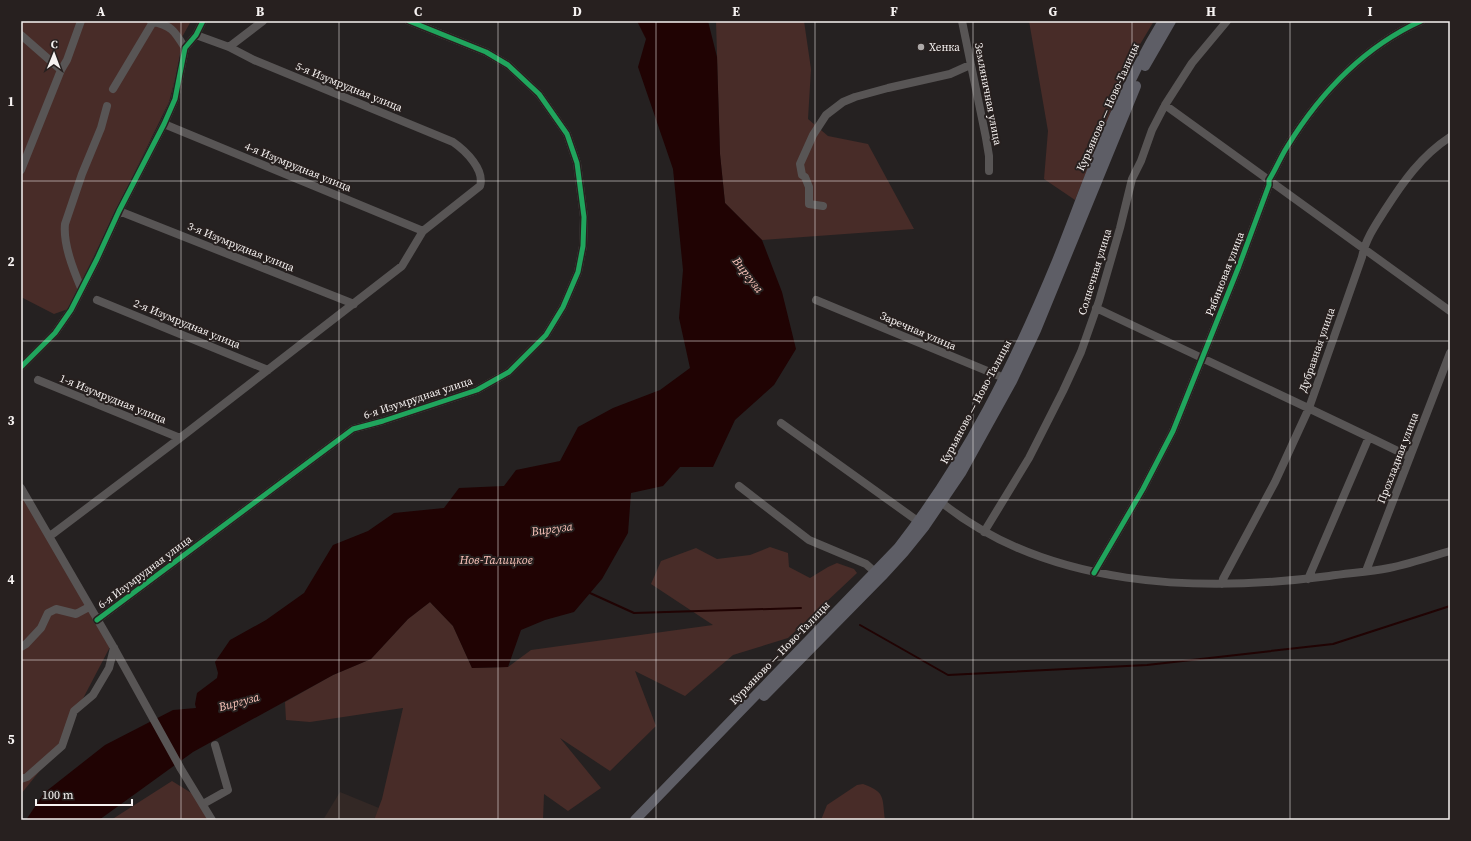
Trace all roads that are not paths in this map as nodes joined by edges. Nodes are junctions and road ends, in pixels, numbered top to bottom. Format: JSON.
{"nodes":[{"id":1,"x":81,"y":21,"type":"edge"},
{"id":2,"x":152,"y":21,"type":"edge"},
{"id":3,"x":203,"y":21,"type":"edge"},
{"id":4,"x":263,"y":21,"type":"edge"},
{"id":5,"x":409,"y":21,"type":"edge"},
{"id":6,"x":962,"y":21,"type":"edge"},
{"id":7,"x":1163,"y":21,"type":"edge"},
{"id":8,"x":1171,"y":21,"type":"edge"},
{"id":9,"x":1227,"y":21,"type":"edge"},
{"id":10,"x":1421,"y":21,"type":"edge"},
{"id":11,"x":196,"y":34,"type":"junction"},
{"id":12,"x":21,"y":35,"type":"edge"},
{"id":13,"x":229,"y":47,"type":"junction"},
{"id":14,"x":185,"y":48,"type":"junction"},
{"id":15,"x":970,"y":65,"type":"junction"},
{"id":16,"x":61,"y":70,"type":"junction"},
{"id":17,"x":113,"y":89,"type":"dead end"},
{"id":18,"x":1165,"y":105,"type":"junction"},
{"id":19,"x":107,"y":106,"type":"dead end"},
{"id":20,"x":164,"y":124,"type":"junction"},
{"id":21,"x":1450,"y":137,"type":"edge"},
{"id":22,"x":22,"y":167,"type":"edge"},
{"id":23,"x":989,"y":171,"type":"dead end"},
{"id":24,"x":1269,"y":180,"type":"junction"},
{"id":25,"x":823,"y":206,"type":"dead end"},
{"id":26,"x":119,"y":211,"type":"junction"},
{"id":27,"x":423,"y":231,"type":"junction"},
{"id":28,"x":1363,"y":248,"type":"junction"},
{"id":29,"x":81,"y":288,"type":"junction"},
{"id":30,"x":97,"y":300,"type":"dead end"},
{"id":31,"x":816,"y":300,"type":"dead end"},
{"id":32,"x":354,"y":304,"type":"junction"},
{"id":33,"x":1096,"y":308,"type":"junction"},
{"id":34,"x":1450,"y":311,"type":"edge"},
{"id":35,"x":1450,"y":353,"type":"edge"},
{"id":36,"x":1202,"y":359,"type":"junction"},
{"id":37,"x":21,"y":367,"type":"edge"},
{"id":38,"x":268,"y":370,"type":"junction"},
{"id":39,"x":38,"y":380,"type":"dead end"},
{"id":40,"x":1008,"y":380,"type":"junction"},
{"id":41,"x":1309,"y":408,"type":"junction"},
{"id":42,"x":781,"y":423,"type":"dead end"},
{"id":43,"x":1369,"y":437,"type":"junction"},
{"id":44,"x":180,"y":438,"type":"junction"},
{"id":45,"x":1410,"y":457,"type":"junction"},
{"id":46,"x":739,"y":486,"type":"dead end"},
{"id":47,"x":22,"y":493,"type":"edge"},
{"id":48,"x":941,"y":502,"type":"junction"},
{"id":49,"x":919,"y":522,"type":"junction"},
{"id":50,"x":984,"y":532,"type":"junction"},
{"id":51,"x":50,"y":536,"type":"junction"},
{"id":52,"x":1450,"y":551,"type":"edge"},
{"id":53,"x":1366,"y":571,"type":"junction"},
{"id":54,"x":875,"y":572,"type":"junction"},
{"id":55,"x":1094,"y":573,"type":"junction"},
{"id":56,"x":1308,"y":579,"type":"junction"},
{"id":57,"x":1222,"y":584,"type":"junction"},
{"id":58,"x":89,"y":607,"type":"junction"},
{"id":59,"x":97,"y":620,"type":"junction"},
{"id":60,"x":21,"y":647,"type":"edge"},
{"id":61,"x":114,"y":648,"type":"junction"},
{"id":62,"x":215,"y":745,"type":"dead end"},
{"id":63,"x":21,"y":779,"type":"edge"},
{"id":64,"x":203,"y":804,"type":"junction"},
{"id":65,"x":212,"y":820,"type":"edge"},
{"id":66,"x":635,"y":820,"type":"edge"},
{"id":67,"x":644,"y":820,"type":"edge"}],
"edges":[{"from":1,"to":16,"type":"street"},
{"from":2,"to":14,"type":"street"},
{"from":2,"to":17,"type":"street"},
{"from":3,"to":11,"type":"street"},
{"from":4,"to":13,"type":"street"},
{"from":5,"to":59,"type":"street","name":"6-я Изумрудная улица"},
{"from":6,"to":15,"type":"street","name":"Земляничная улица"},
{"from":7,"to":40,"type":"main road","name":"Курьяново — Ново-Талицы"},
{"from":8,"to":40,"type":"main road","name":"Курьяново — Ново-Талицы"},
{"from":9,"to":18,"type":"street","name":"Солнечная улица"},
{"from":10,"to":24,"type":"street","name":"Рябиновая улица"},
{"from":11,"to":13,"type":"street","name":"5-я Изумрудная улица"},
{"from":11,"to":14,"type":"street"},
{"from":12,"to":16,"type":"street"},
{"from":13,"to":27,"type":"street","name":"5-я Изумрудная улица"},
{"from":14,"to":20,"type":"street"},
{"from":15,"to":23,"type":"street","name":"Земляничная улица"},
{"from":15,"to":25,"type":"street"},
{"from":16,"to":22,"type":"street"},
{"from":18,"to":24,"type":"street"},
{"from":18,"to":33,"type":"street","name":"Солнечная улица"},
{"from":19,"to":29,"type":"street"},
{"from":20,"to":26,"type":"street"},
{"from":20,"to":27,"type":"street","name":"4-я Изумрудная улица"},
{"from":21,"to":28,"type":"street","name":"Дубравная улица"},
{"from":24,"to":28,"type":"street"},
{"from":24,"to":36,"type":"street","name":"Рябиновая улица"},
{"from":26,"to":29,"type":"street"},
{"from":26,"to":32,"type":"street","name":"3-я Изумрудная улица"},
{"from":27,"to":32,"type":"street"},
{"from":28,"to":34,"type":"street"},
{"from":28,"to":41,"type":"street","name":"Дубравная улица"},
{"from":29,"to":37,"type":"street"},
{"from":30,"to":38,"type":"street","name":"2-я Изумрудная улица"},
{"from":31,"to":40,"type":"street","name":"Заречная улица"},
{"from":32,"to":38,"type":"street"},
{"from":33,"to":36,"type":"street"},
{"from":33,"to":50,"type":"street","name":"Солнечная улица"},
{"from":35,"to":45,"type":"street","name":"Прохладная улица"},
{"from":36,"to":41,"type":"street"},
{"from":36,"to":55,"type":"street","name":"Рябиновая улица"},
{"from":38,"to":44,"type":"street"},
{"from":39,"to":44,"type":"street","name":"1-я Изумрудная улица"},
{"from":40,"to":48,"type":"main road","name":"Курьяново — Ново-Талицы"},
{"from":40,"to":49,"type":"main road","name":"Курьяново — Ново-Талицы"},
{"from":41,"to":43,"type":"street"},
{"from":41,"to":57,"type":"street","name":"Дубравная улица"},
{"from":42,"to":49,"type":"street"},
{"from":43,"to":45,"type":"street"},
{"from":43,"to":56,"type":"street"},
{"from":44,"to":51,"type":"street"},
{"from":45,"to":53,"type":"street","name":"Прохладная улица"},
{"from":46,"to":54,"type":"street"},
{"from":47,"to":51,"type":"street"},
{"from":48,"to":50,"type":"street"},
{"from":48,"to":67,"type":"main road","name":"Курьяново — Ново-Талицы"},
{"from":49,"to":54,"type":"main road","name":"Курьяново — Ново-Талицы"},
{"from":50,"to":55,"type":"street"},
{"from":51,"to":58,"type":"street"},
{"from":52,"to":53,"type":"street"},
{"from":53,"to":56,"type":"street"},
{"from":54,"to":66,"type":"main road","name":"Курьяново — Ново-Талицы"},
{"from":55,"to":57,"type":"street"},
{"from":56,"to":57,"type":"street"},
{"from":58,"to":59,"type":"street"},
{"from":58,"to":60,"type":"street"},
{"from":59,"to":61,"type":"street"},
{"from":61,"to":63,"type":"street"},
{"from":61,"to":64,"type":"street"},
{"from":62,"to":64,"type":"street"},
{"from":64,"to":65,"type":"street"}]}
